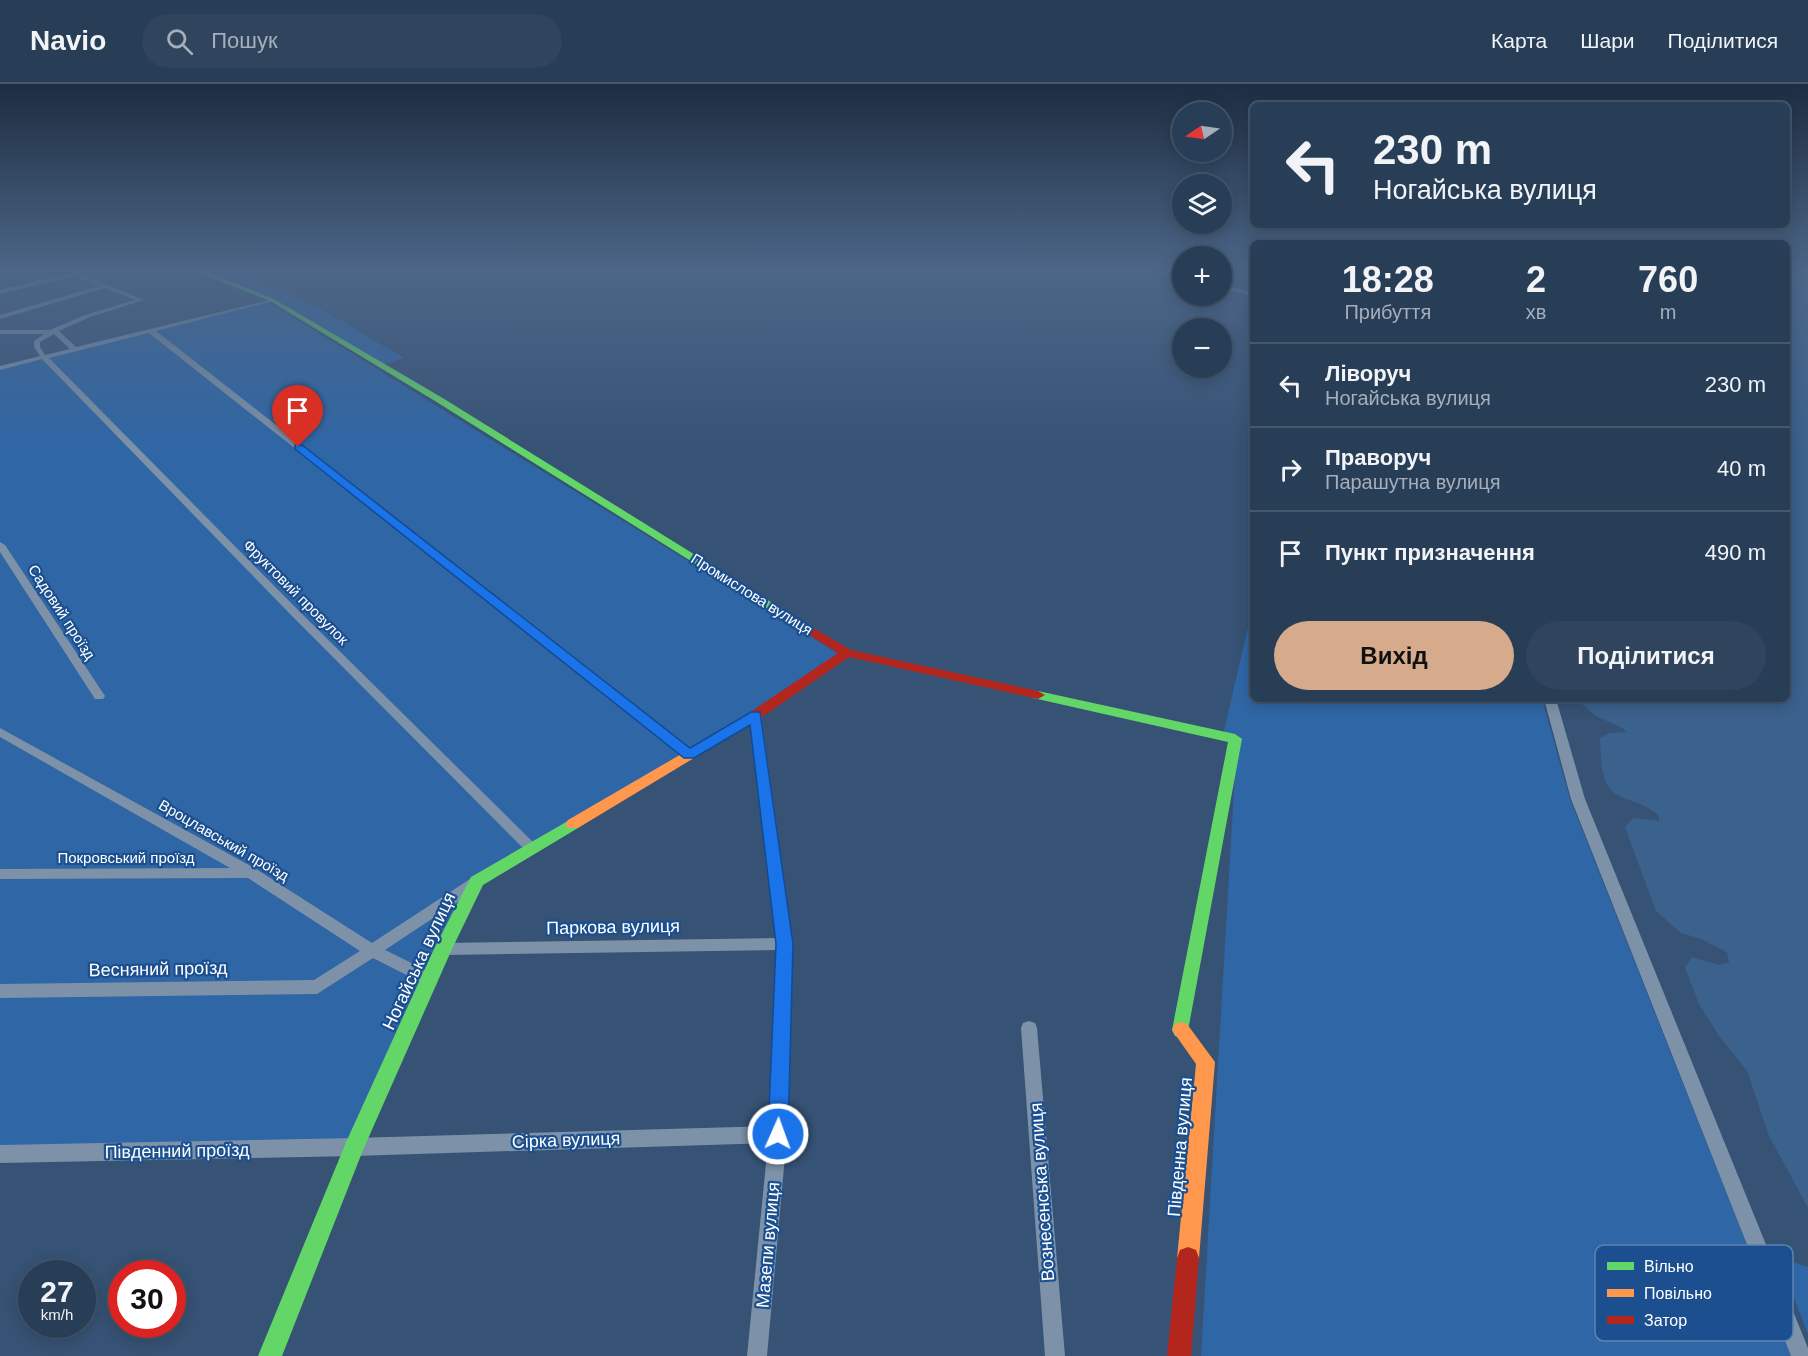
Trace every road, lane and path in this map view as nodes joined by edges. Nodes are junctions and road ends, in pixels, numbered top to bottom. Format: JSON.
{"nodes":[{"id":1,"x":54,"y":330,"type":"edge"},
{"id":2,"x":148,"y":330,"type":"edge"},
{"id":3,"x":150,"y":330,"type":"edge"},
{"id":4,"x":323,"y":330,"type":"edge"},
{"id":5,"x":50,"y":332,"type":"junction"},
{"id":6,"x":0,"y":333,"type":"edge"},
{"id":7,"x":73,"y":348,"type":"junction"},
{"id":8,"x":43,"y":356,"type":"junction"},
{"id":9,"x":0,"y":368,"type":"edge"},
{"id":10,"x":0,"y":545,"type":"edge"},
{"id":11,"x":847,"y":653,"type":"junction"},
{"id":12,"x":99,"y":696,"type":"dead end"},
{"id":13,"x":1551,"y":702,"type":"edge"},
{"id":14,"x":755,"y":715,"type":"junction"},
{"id":15,"x":0,"y":732,"type":"edge"},
{"id":16,"x":1235,"y":739,"type":"joint"},
{"id":17,"x":689,"y":754,"type":"junction"},
{"id":18,"x":531,"y":848,"type":"junction"},
{"id":19,"x":251,"y":873,"type":"junction"},
{"id":20,"x":0,"y":874,"type":"edge"},
{"id":21,"x":477,"y":881,"type":"junction"},
{"id":22,"x":785,"y":944,"type":"junction"},
{"id":23,"x":443,"y":949,"type":"junction"},
{"id":24,"x":371,"y":950,"type":"junction"},
{"id":25,"x":430,"y":980,"type":"junction"},
{"id":26,"x":0,"y":991,"type":"edge"},
{"id":27,"x":1029,"y":1028,"type":"dead end"},
{"id":28,"x":778,"y":1134,"type":"junction"},
{"id":29,"x":354,"y":1147,"type":"junction"},
{"id":30,"x":0,"y":1154,"type":"edge"},
{"id":31,"x":1757,"y":1245,"type":"edge"},
{"id":32,"x":1793,"y":1336,"type":"edge"},
{"id":33,"x":270,"y":1356,"type":"edge"},
{"id":34,"x":757,"y":1356,"type":"edge"},
{"id":35,"x":1055,"y":1356,"type":"edge"},
{"id":36,"x":1179,"y":1356,"type":"edge"},
{"id":37,"x":1801,"y":1356,"type":"edge"}],
"edges":[{"from":1,"to":5,"type":"street"},
{"from":2,"to":7,"type":"street"},
{"from":3,"to":17,"type":"street"},
{"from":4,"to":11,"type":"street","name":"Промислова вулиця"},
{"from":5,"to":6,"type":"street"},
{"from":5,"to":7,"type":"street"},
{"from":5,"to":8,"type":"street"},
{"from":7,"to":8,"type":"street"},
{"from":8,"to":9,"type":"street"},
{"from":8,"to":18,"type":"street","name":"Фруктовий провулок"},
{"from":10,"to":12,"type":"street","name":"Садовий проїзд"},
{"from":11,"to":14,"type":"street"},
{"from":11,"to":16,"type":"street","name":"Промислова вулиця"},
{"from":13,"to":31,"type":"street"},
{"from":14,"to":17,"type":"street"},
{"from":14,"to":22,"type":"street"},
{"from":15,"to":19,"type":"street","name":"Вроцлавський проїзд"},
{"from":16,"to":36,"type":"street","name":"Південна вулиця"},
{"from":17,"to":18,"type":"street"},
{"from":18,"to":21,"type":"street"},
{"from":19,"to":20,"type":"street","name":"Покровський проїзд"},
{"from":19,"to":24,"type":"street","name":"Вроцлавський проїзд"},
{"from":21,"to":23,"type":"street","name":"Ногайська вулиця"},
{"from":21,"to":24,"type":"street"},
{"from":22,"to":23,"type":"street","name":"Паркова вулиця"},
{"from":22,"to":28,"type":"street"},
{"from":23,"to":25,"type":"street","name":"Ногайська вулиця"},
{"from":24,"to":25,"type":"street","name":"Вроцлавський проїзд"},
{"from":24,"to":26,"type":"street","name":"Весняний проїзд"},
{"from":25,"to":29,"type":"street","name":"Ногайська вулиця"},
{"from":27,"to":35,"type":"street","name":"Вознесенська вулиця"},
{"from":28,"to":29,"type":"street","name":"Сірка вулиця"},
{"from":28,"to":34,"type":"street","name":"Мазепи вулиця"},
{"from":29,"to":30,"type":"street","name":"Південний проїзд"},
{"from":29,"to":33,"type":"street","name":"Ногайська вулиця"},
{"from":32,"to":37,"type":"street"}]}
